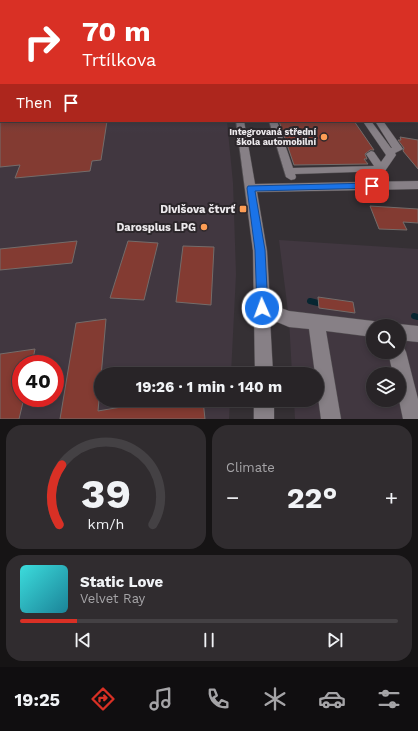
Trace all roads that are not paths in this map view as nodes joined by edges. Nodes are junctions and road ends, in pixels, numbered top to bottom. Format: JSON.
{"nodes":[{"id":1,"x":240,"y":122,"type":"edge"},
{"id":2,"x":274,"y":122,"type":"edge"},
{"id":3,"x":381,"y":122,"type":"edge"},
{"id":4,"x":368,"y":123,"type":"dead end"},
{"id":5,"x":389,"y":152,"type":"junction"},
{"id":6,"x":371,"y":154,"type":"dead end"},
{"id":7,"x":381,"y":169,"type":"junction"},
{"id":8,"x":289,"y":171,"type":"junction"},
{"id":9,"x":418,"y":185,"type":"edge"},
{"id":10,"x":295,"y":187,"type":"junction"},
{"id":11,"x":251,"y":188,"type":"junction"},
{"id":12,"x":262,"y":308,"type":"junction"},
{"id":13,"x":316,"y":322,"type":"junction"},
{"id":14,"x":366,"y":328,"type":"edge"},
{"id":15,"x":406,"y":333,"type":"edge"},
{"id":16,"x":418,"y":334,"type":"edge"},
{"id":17,"x":398,"y":359,"type":"edge"},
{"id":18,"x":264,"y":367,"type":"edge"},
{"id":19,"x":264,"y":407,"type":"edge"},
{"id":20,"x":264,"y":419,"type":"edge"},
{"id":21,"x":331,"y":419,"type":"edge"},
{"id":22,"x":413,"y":419,"type":"edge"}],
"edges":[{"from":1,"to":11,"type":"street"},
{"from":2,"to":8,"type":"street"},
{"from":3,"to":5,"type":"street"},
{"from":4,"to":5,"type":"street"},
{"from":5,"to":7,"type":"street"},
{"from":6,"to":7,"type":"street"},
{"from":7,"to":8,"type":"street"},
{"from":8,"to":10,"type":"street"},
{"from":9,"to":10,"type":"street"},
{"from":10,"to":11,"type":"street"},
{"from":11,"to":12,"type":"street"},
{"from":12,"to":13,"type":"street"},
{"from":12,"to":18,"type":"street"},
{"from":13,"to":14,"type":"street"},
{"from":13,"to":21,"type":"street"},
{"from":15,"to":16,"type":"street"},
{"from":17,"to":22,"type":"street"},
{"from":19,"to":20,"type":"street"}]}
